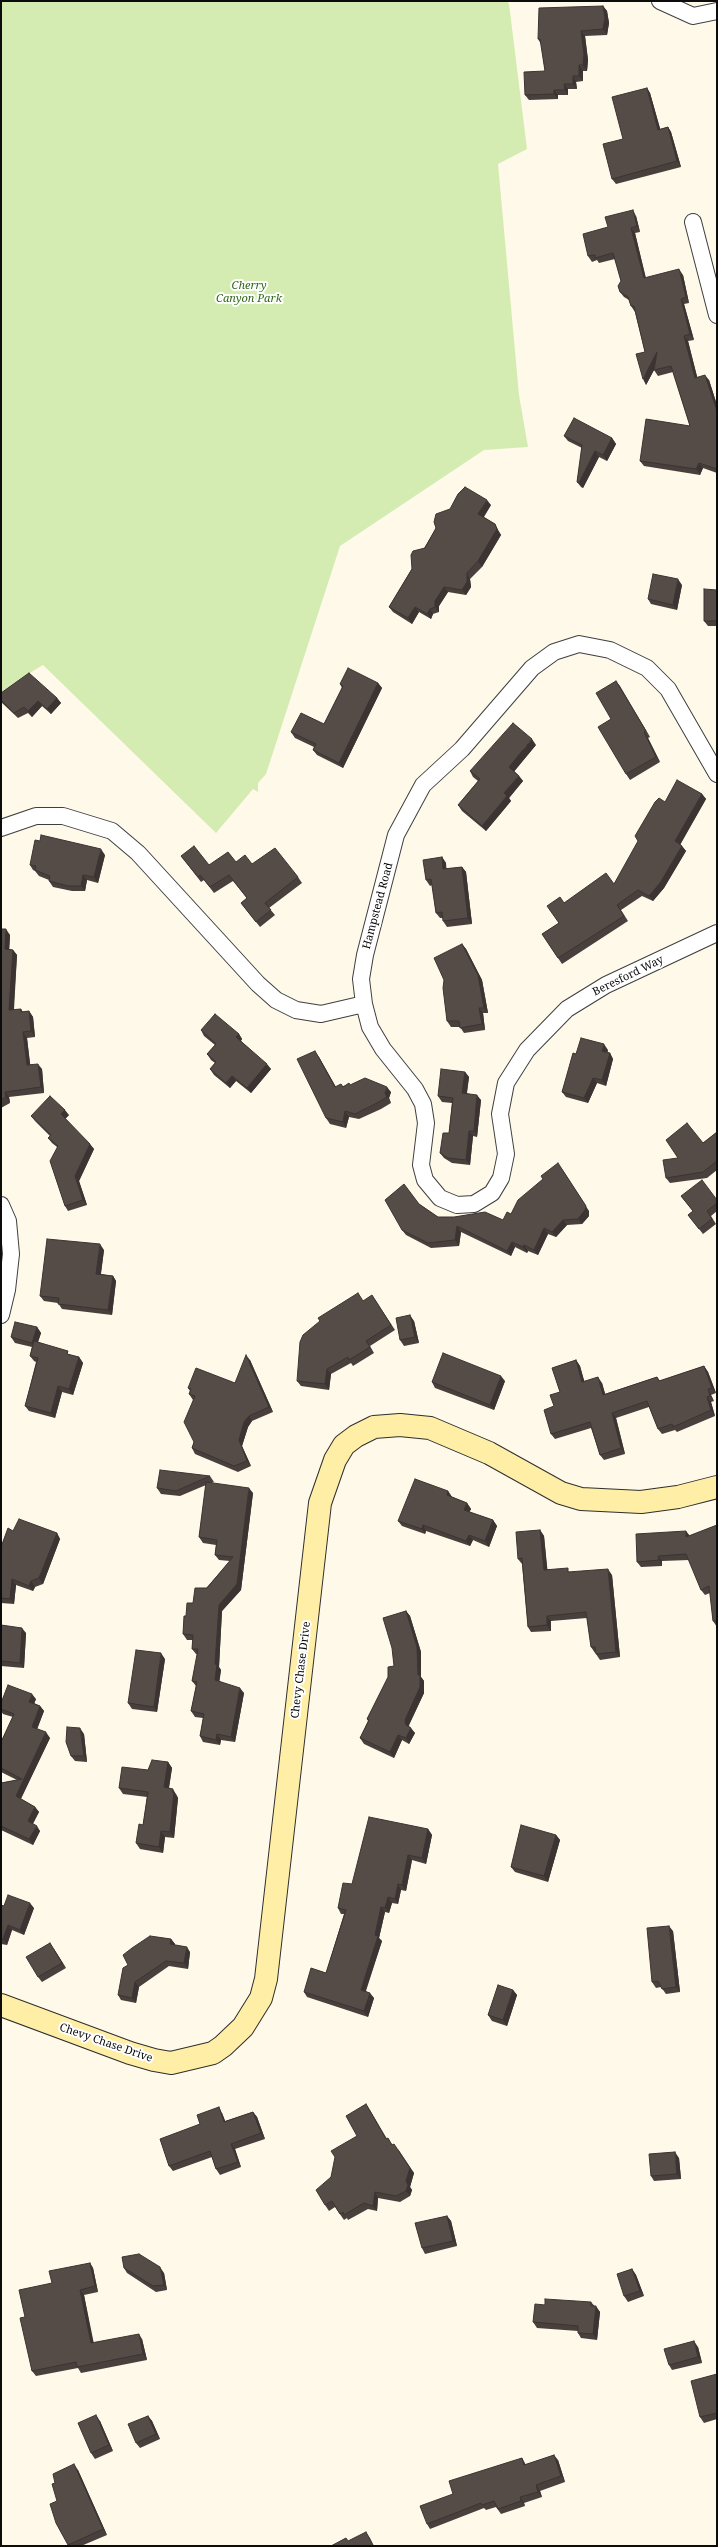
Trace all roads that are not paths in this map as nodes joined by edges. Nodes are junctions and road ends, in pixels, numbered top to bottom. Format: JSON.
{"nodes":[{"id":1,"x":660,"y":1,"type":"edge"},
{"id":2,"x":717,"y":11,"type":"edge"},
{"id":3,"x":693,"y":222,"type":"dead end"},
{"id":4,"x":717,"y":315,"type":"edge"},
{"id":5,"x":717,"y":774,"type":"edge"},
{"id":6,"x":1,"y":828,"type":"edge"},
{"id":7,"x":717,"y":933,"type":"edge"},
{"id":8,"x":364,"y":1004,"type":"junction"},
{"id":9,"x":1,"y":1205,"type":"edge"},
{"id":10,"x":1,"y":1315,"type":"edge"},
{"id":11,"x":717,"y":1487,"type":"edge"},
{"id":12,"x":1,"y":2005,"type":"edge"}],
"edges":[{"from":1,"to":2,"type":"street"},
{"from":3,"to":4,"type":"street"},
{"from":5,"to":8,"type":"street","name":"Hampstead Road"},
{"from":6,"to":8,"type":"street"},
{"from":7,"to":8,"type":"street","name":"Beresford Way"},
{"from":9,"to":10,"type":"street"},
{"from":11,"to":12,"type":"main road","name":"Chevy Chase Drive"}]}
